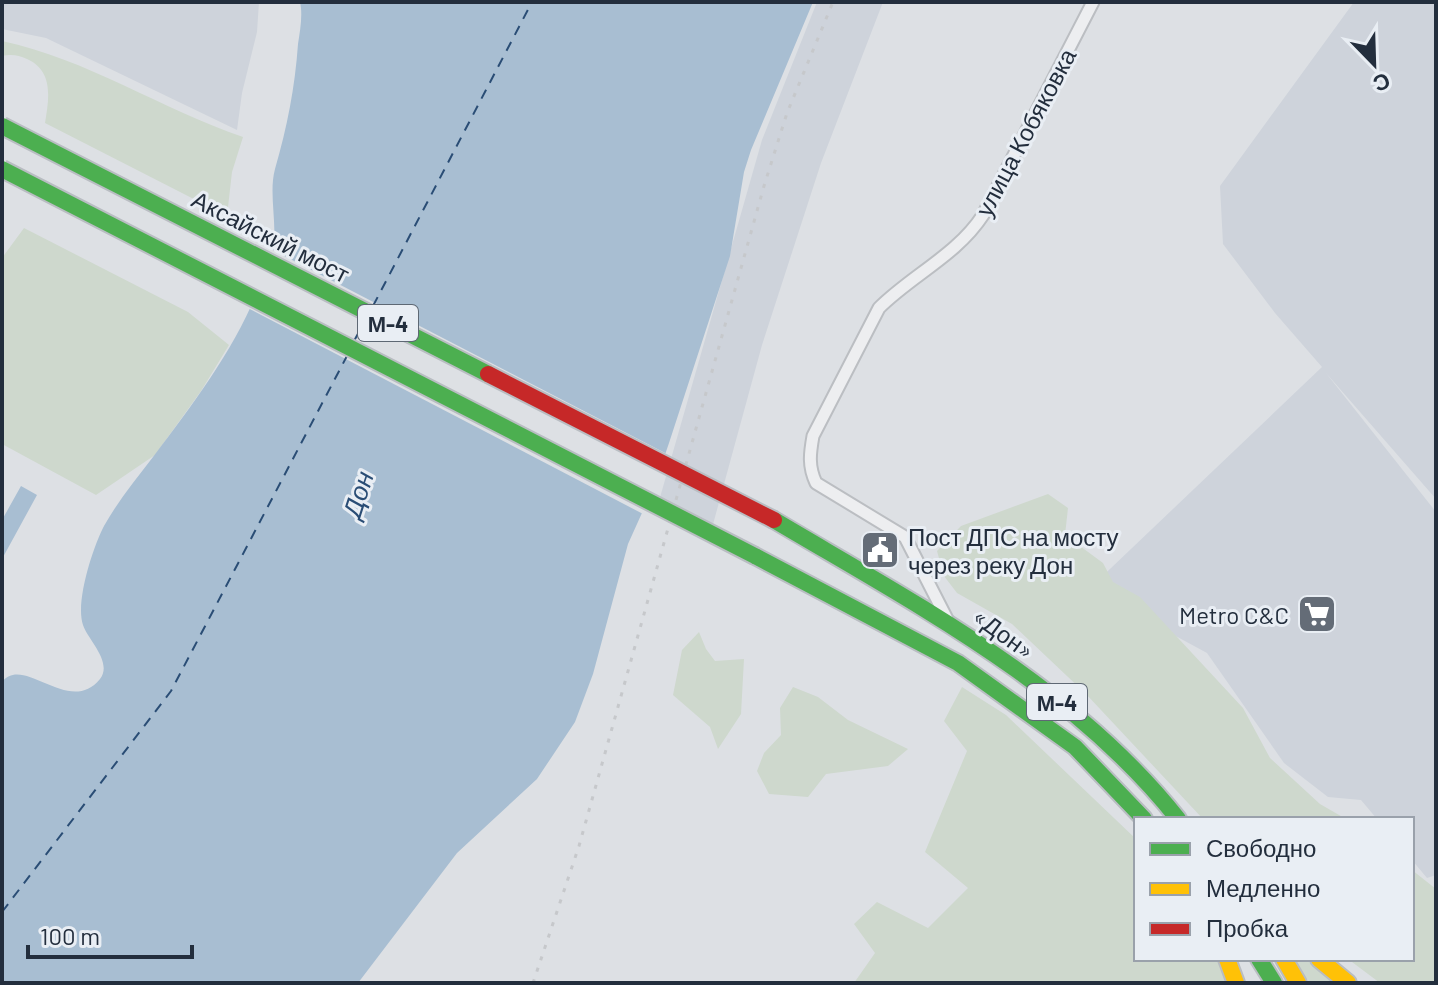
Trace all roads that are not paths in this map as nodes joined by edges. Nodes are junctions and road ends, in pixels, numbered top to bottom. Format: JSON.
{"nodes":[{"id":1,"x":1093,"y":2,"type":"edge"},
{"id":2,"x":2,"y":126,"type":"edge"},
{"id":3,"x":2,"y":169,"type":"edge"},
{"id":4,"x":774,"y":520,"type":"joint"},
{"id":5,"x":950,"y":624,"type":"junction"},
{"id":6,"x":1152,"y":786,"type":"junction"},
{"id":7,"x":1113,"y":787,"type":"junction"},
{"id":8,"x":1136,"y":817,"type":"edge"},
{"id":9,"x":1142,"y":817,"type":"edge"},
{"id":10,"x":1176,"y":817,"type":"edge"},
{"id":11,"x":1190,"y":817,"type":"edge"},
{"id":12,"x":1228,"y":961,"type":"edge"},
{"id":13,"x":1260,"y":961,"type":"edge"},
{"id":14,"x":1285,"y":961,"type":"edge"},
{"id":15,"x":1321,"y":961,"type":"edge"},
{"id":16,"x":1236,"y":983,"type":"edge"},
{"id":17,"x":1274,"y":983,"type":"edge"},
{"id":18,"x":1298,"y":983,"type":"edge"},
{"id":19,"x":1348,"y":983,"type":"edge"}],
"edges":[{"from":1,"to":5,"type":"street","name":"улица Кобяковка"},
{"from":2,"to":4,"type":"main road","name":"Аксайский мост","number":"М-4","bridge":true},
{"from":3,"to":7,"type":"main road","number":"М-4","bridge":true},
{"from":4,"to":5,"type":"main road","name":"«Дон»","number":"М-4"},
{"from":5,"to":6,"type":"main road","name":"«Дон»","number":"М-4"},
{"from":6,"to":10,"type":"main road","name":"«Дон»","number":"М-4"},
{"from":6,"to":11,"type":"main road"},
{"from":7,"to":8,"type":"main road"},
{"from":7,"to":9,"type":"main road","number":"М-4"},
{"from":12,"to":16,"type":"main road"},
{"from":13,"to":17,"type":"main road"},
{"from":14,"to":18,"type":"main road"},
{"from":15,"to":19,"type":"main road"}]}
